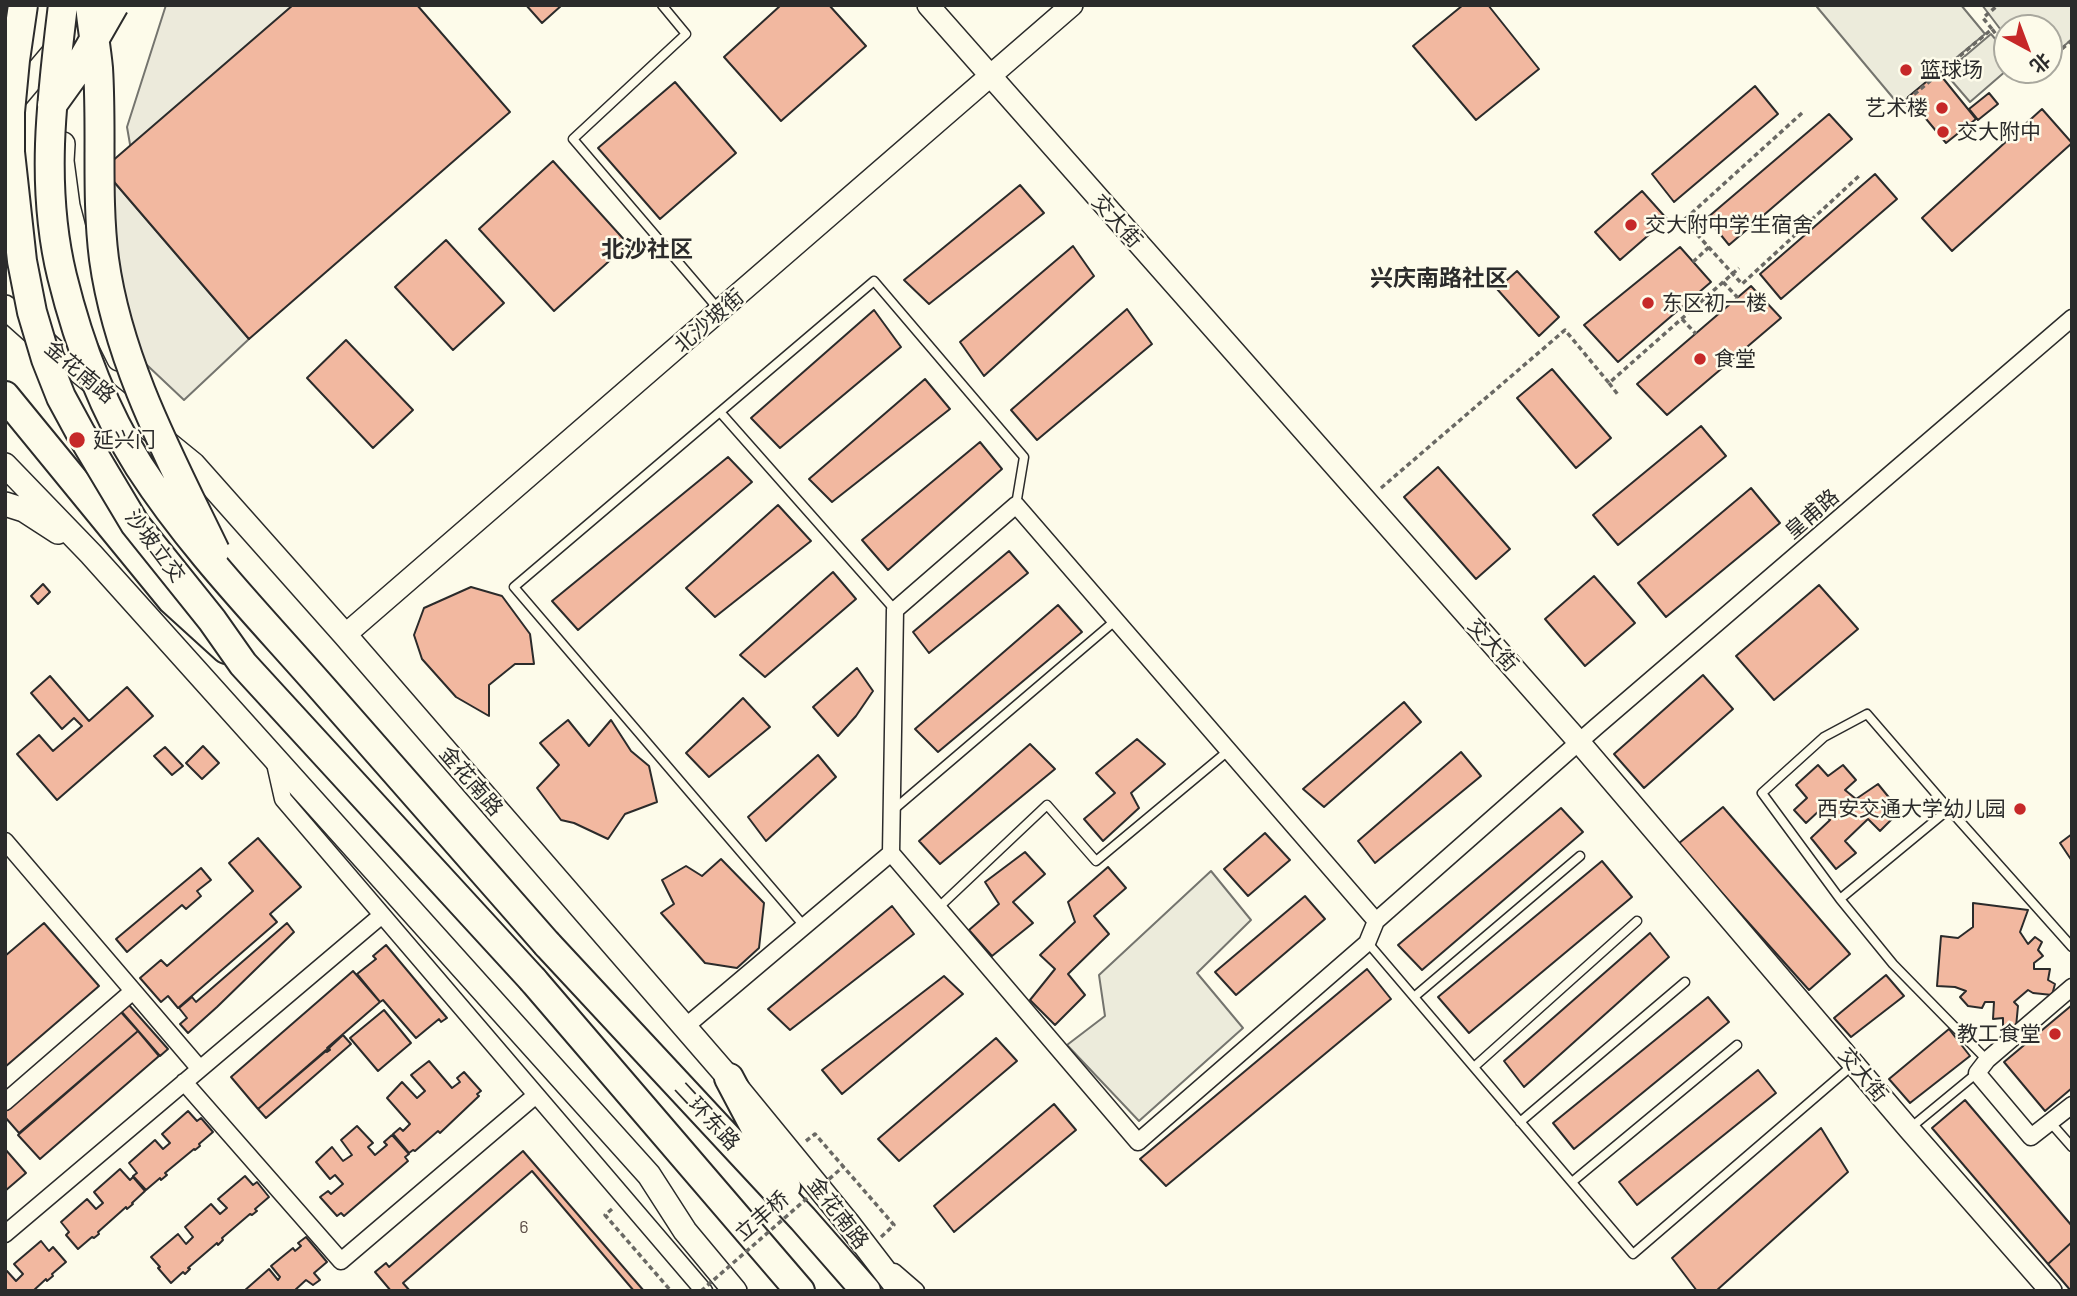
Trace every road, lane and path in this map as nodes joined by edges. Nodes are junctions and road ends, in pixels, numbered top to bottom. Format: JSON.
{"nodes":[{"id":1,"x":23,"y":5,"type":"edge"},
{"id":2,"x":64,"y":5,"type":"edge"},
{"id":3,"x":70,"y":5,"type":"edge"},
{"id":4,"x":88,"y":5,"type":"edge"},
{"id":5,"x":103,"y":5,"type":"edge"},
{"id":6,"x":114,"y":5,"type":"edge"},
{"id":7,"x":662,"y":5,"type":"edge"},
{"id":8,"x":928,"y":5,"type":"edge"},
{"id":9,"x":1072,"y":5,"type":"edge"},
{"id":10,"x":1998,"y":5,"type":"edge"},
{"id":11,"x":1992,"y":29,"type":"joint"},
{"id":12,"x":5,"y":59,"type":"edge"},
{"id":13,"x":989,"y":76,"type":"junction"},
{"id":14,"x":5,"y":110,"type":"edge"},
{"id":15,"x":1802,"y":113,"type":"dead end"},
{"id":16,"x":1913,"y":113,"type":"dead end"},
{"id":17,"x":5,"y":170,"type":"edge"},
{"id":18,"x":1860,"y":175,"type":"dead end"},
{"id":19,"x":1684,"y":220,"type":"junction"},
{"id":20,"x":1667,"y":234,"type":"dead end"},
{"id":21,"x":1709,"y":247,"type":"junction"},
{"id":22,"x":1693,"y":262,"type":"dead end"},
{"id":23,"x":1739,"y":268,"type":"dead end"},
{"id":24,"x":1733,"y":274,"type":"junction"},
{"id":25,"x":1723,"y":282,"type":"junction"},
{"id":26,"x":1738,"y":298,"type":"dead end"},
{"id":27,"x":5,"y":307,"type":"edge"},
{"id":28,"x":720,"y":311,"type":"junction"},
{"id":29,"x":2072,"y":318,"type":"edge"},
{"id":30,"x":1682,"y":319,"type":"junction"},
{"id":31,"x":1696,"y":334,"type":"dead end"},
{"id":32,"x":1609,"y":383,"type":"junction"},
{"id":33,"x":5,"y":396,"type":"edge"},
{"id":34,"x":1619,"y":396,"type":"dead end"},
{"id":35,"x":5,"y":408,"type":"edge"},
{"id":36,"x":720,"y":412,"type":"junction"},
{"id":37,"x":43,"y":442,"type":"junction"},
{"id":38,"x":193,"y":464,"type":"junction"},
{"id":39,"x":5,"y":465,"type":"edge"},
{"id":40,"x":1365,"y":501,"type":"junction"},
{"id":41,"x":5,"y":504,"type":"edge"},
{"id":42,"x":1016,"y":505,"type":"junction"},
{"id":43,"x":91,"y":554,"type":"junction"},
{"id":44,"x":234,"y":591,"type":"junction"},
{"id":45,"x":895,"y":610,"type":"junction"},
{"id":46,"x":1116,"y":620,"type":"junction"},
{"id":47,"x":345,"y":635,"type":"junction"},
{"id":48,"x":243,"y":664,"type":"junction"},
{"id":49,"x":1579,"y":741,"type":"junction"},
{"id":50,"x":1228,"y":751,"type":"junction"},
{"id":51,"x":274,"y":757,"type":"junction"},
{"id":52,"x":1949,"y":809,"type":"junction"},
{"id":53,"x":892,"y":811,"type":"junction"},
{"id":54,"x":5,"y":841,"type":"edge"},
{"id":55,"x":891,"y":853,"type":"junction"},
{"id":56,"x":1580,"y":856,"type":"dead end"},
{"id":57,"x":1840,"y":900,"type":"junction"},
{"id":58,"x":938,"y":908,"type":"junction"},
{"id":59,"x":382,"y":915,"type":"junction"},
{"id":60,"x":1376,"y":921,"type":"junction"},
{"id":61,"x":1637,"y":921,"type":"dead end"},
{"id":62,"x":805,"y":927,"type":"junction"},
{"id":63,"x":1367,"y":943,"type":"junction"},
{"id":64,"x":547,"y":944,"type":"joint"},
{"id":65,"x":2072,"y":947,"type":"edge"},
{"id":66,"x":533,"y":979,"type":"joint"},
{"id":67,"x":1685,"y":982,"type":"dead end"},
{"id":68,"x":2072,"y":987,"type":"edge"},
{"id":69,"x":133,"y":991,"type":"junction"},
{"id":70,"x":1414,"y":997,"type":"junction"},
{"id":71,"x":685,"y":1027,"type":"junction"},
{"id":72,"x":1737,"y":1045,"type":"dead end"},
{"id":73,"x":1854,"y":1064,"type":"junction"},
{"id":74,"x":1982,"y":1067,"type":"junction"},
{"id":75,"x":1474,"y":1068,"type":"junction"},
{"id":76,"x":200,"y":1069,"type":"junction"},
{"id":77,"x":729,"y":1078,"type":"junction"},
{"id":78,"x":184,"y":1082,"type":"junction"},
{"id":79,"x":536,"y":1094,"type":"junction"},
{"id":80,"x":5,"y":1102,"type":"edge"},
{"id":81,"x":2072,"y":1105,"type":"edge"},
{"id":82,"x":1520,"y":1122,"type":"junction"},
{"id":83,"x":2050,"y":1122,"type":"junction"},
{"id":84,"x":1909,"y":1129,"type":"junction"},
{"id":85,"x":815,"y":1134,"type":"dead end"},
{"id":86,"x":2072,"y":1147,"type":"edge"},
{"id":87,"x":844,"y":1166,"type":"junction"},
{"id":88,"x":1572,"y":1182,"type":"junction"},
{"id":89,"x":721,"y":1198,"type":"junction"},
{"id":90,"x":605,"y":1215,"type":"dead end"},
{"id":91,"x":803,"y":1219,"type":"junction"},
{"id":92,"x":894,"y":1225,"type":"dead end"},
{"id":93,"x":5,"y":1234,"type":"edge"},
{"id":94,"x":867,"y":1249,"type":"junction"},
{"id":95,"x":866,"y":1288,"type":"edge"},
{"id":96,"x":671,"y":1291,"type":"edge"},
{"id":97,"x":702,"y":1291,"type":"edge"},
{"id":98,"x":735,"y":1291,"type":"edge"},
{"id":99,"x":782,"y":1291,"type":"edge"},
{"id":100,"x":800,"y":1291,"type":"edge"},
{"id":101,"x":900,"y":1291,"type":"edge"},
{"id":102,"x":916,"y":1291,"type":"edge"},
{"id":103,"x":2051,"y":1291,"type":"edge"}],
"edges":[{"from":1,"to":48,"type":"highway","name":"沙坡立交","bridge":true},
{"from":2,"to":44,"type":"highway","name":"沙坡立交","bridge":true},
{"from":3,"to":12,"type":"highway","bridge":true},
{"from":4,"to":14,"type":"main road"},
{"from":4,"to":44,"type":"highway","bridge":true},
{"from":5,"to":38,"type":"main road"},
{"from":6,"to":17,"type":"highway","bridge":true},
{"from":7,"to":28,"type":"lane"},
{"from":8,"to":13,"type":"street","name":"交大街"},
{"from":9,"to":13,"type":"street","name":"北沙坡街"},
{"from":10,"to":11,"type":"path"},
{"from":11,"to":16,"type":"path"},
{"from":13,"to":28,"type":"street","name":"北沙坡街"},
{"from":13,"to":40,"type":"street","name":"交大街"},
{"from":15,"to":19,"type":"path"},
{"from":18,"to":24,"type":"path"},
{"from":19,"to":20,"type":"path"},
{"from":19,"to":21,"type":"path"},
{"from":21,"to":22,"type":"path"},
{"from":21,"to":24,"type":"path"},
{"from":23,"to":24,"type":"path"},
{"from":24,"to":25,"type":"path"},
{"from":25,"to":26,"type":"path"},
{"from":25,"to":30,"type":"path"},
{"from":27,"to":38,"type":"main road","name":"金花南路"},
{"from":28,"to":47,"type":"street","name":"北沙坡街"},
{"from":29,"to":49,"type":"street","name":"皇甫路"},
{"from":30,"to":31,"type":"path"},
{"from":30,"to":32,"type":"path"},
{"from":32,"to":34,"type":"path"},
{"from":32,"to":40,"type":"path"},
{"from":33,"to":37,"type":"highway"},
{"from":35,"to":37,"type":"highway"},
{"from":36,"to":42,"type":"lane"},
{"from":36,"to":45,"type":"lane"},
{"from":36,"to":62,"type":"lane"},
{"from":37,"to":48,"type":"highway","bridge":true},
{"from":38,"to":47,"type":"main road","name":"金花南路"},
{"from":39,"to":43,"type":"main road"},
{"from":40,"to":49,"type":"street","name":"交大街"},
{"from":41,"to":43,"type":"main road"},
{"from":42,"to":45,"type":"street"},
{"from":42,"to":46,"type":"street"},
{"from":43,"to":51,"type":"main road"},
{"from":44,"to":64,"type":"highway","name":"沙坡立交","bridge":true},
{"from":45,"to":53,"type":"street"},
{"from":46,"to":50,"type":"street"},
{"from":46,"to":53,"type":"lane"},
{"from":47,"to":71,"type":"main road","name":"金花南路"},
{"from":48,"to":66,"type":"highway","name":"沙坡立交","bridge":true},
{"from":49,"to":60,"type":"street","name":"皇甫路"},
{"from":49,"to":73,"type":"street","name":"交大街"},
{"from":50,"to":58,"type":"lane"},
{"from":50,"to":60,"type":"street"},
{"from":51,"to":59,"type":"street"},
{"from":51,"to":98,"type":"main road"},
{"from":52,"to":57,"type":"lane"},
{"from":52,"to":57,"type":"lane"},
{"from":52,"to":65,"type":"lane"},
{"from":53,"to":55,"type":"street"},
{"from":54,"to":69,"type":"street"},
{"from":55,"to":58,"type":"street"},
{"from":55,"to":62,"type":"street"},
{"from":56,"to":70,"type":"lane"},
{"from":57,"to":74,"type":"lane"},
{"from":58,"to":63,"type":"street"},
{"from":59,"to":76,"type":"street"},
{"from":59,"to":79,"type":"street"},
{"from":60,"to":63,"type":"street"},
{"from":61,"to":75,"type":"lane"},
{"from":62,"to":71,"type":"street"},
{"from":63,"to":70,"type":"lane"},
{"from":64,"to":91,"type":"highway","name":"二环东路"},
{"from":66,"to":89,"type":"highway","name":"二环东路"},
{"from":67,"to":82,"type":"lane"},
{"from":68,"to":74,"type":"street"},
{"from":69,"to":76,"type":"street"},
{"from":69,"to":80,"type":"street"},
{"from":70,"to":75,"type":"lane"},
{"from":71,"to":77,"type":"main road","name":"金花南路"},
{"from":72,"to":88,"type":"lane"},
{"from":73,"to":84,"type":"street","name":"交大街"},
{"from":73,"to":88,"type":"lane"},
{"from":74,"to":83,"type":"street"},
{"from":74,"to":84,"type":"lane"},
{"from":75,"to":82,"type":"lane"},
{"from":76,"to":78,"type":"street"},
{"from":77,"to":91,"type":"highway"},
{"from":77,"to":94,"type":"main road","name":"金花南路"},
{"from":78,"to":79,"type":"street"},
{"from":78,"to":93,"type":"street"},
{"from":79,"to":97,"type":"street"},
{"from":81,"to":83,"type":"street"},
{"from":82,"to":88,"type":"lane"},
{"from":83,"to":86,"type":"lane"},
{"from":84,"to":103,"type":"street","name":"交大街"},
{"from":85,"to":87,"type":"path"},
{"from":87,"to":92,"type":"path"},
{"from":87,"to":97,"type":"path","name":"立丰桥","bridge":true},
{"from":89,"to":99,"type":"highway"},
{"from":89,"to":100,"type":"highway","name":"二环东路"},
{"from":90,"to":96,"type":"path"},
{"from":91,"to":95,"type":"highway","name":"二环东路"},
{"from":94,"to":101,"type":"main road","name":"金花南路"},
{"from":94,"to":102,"type":"street"}]}
